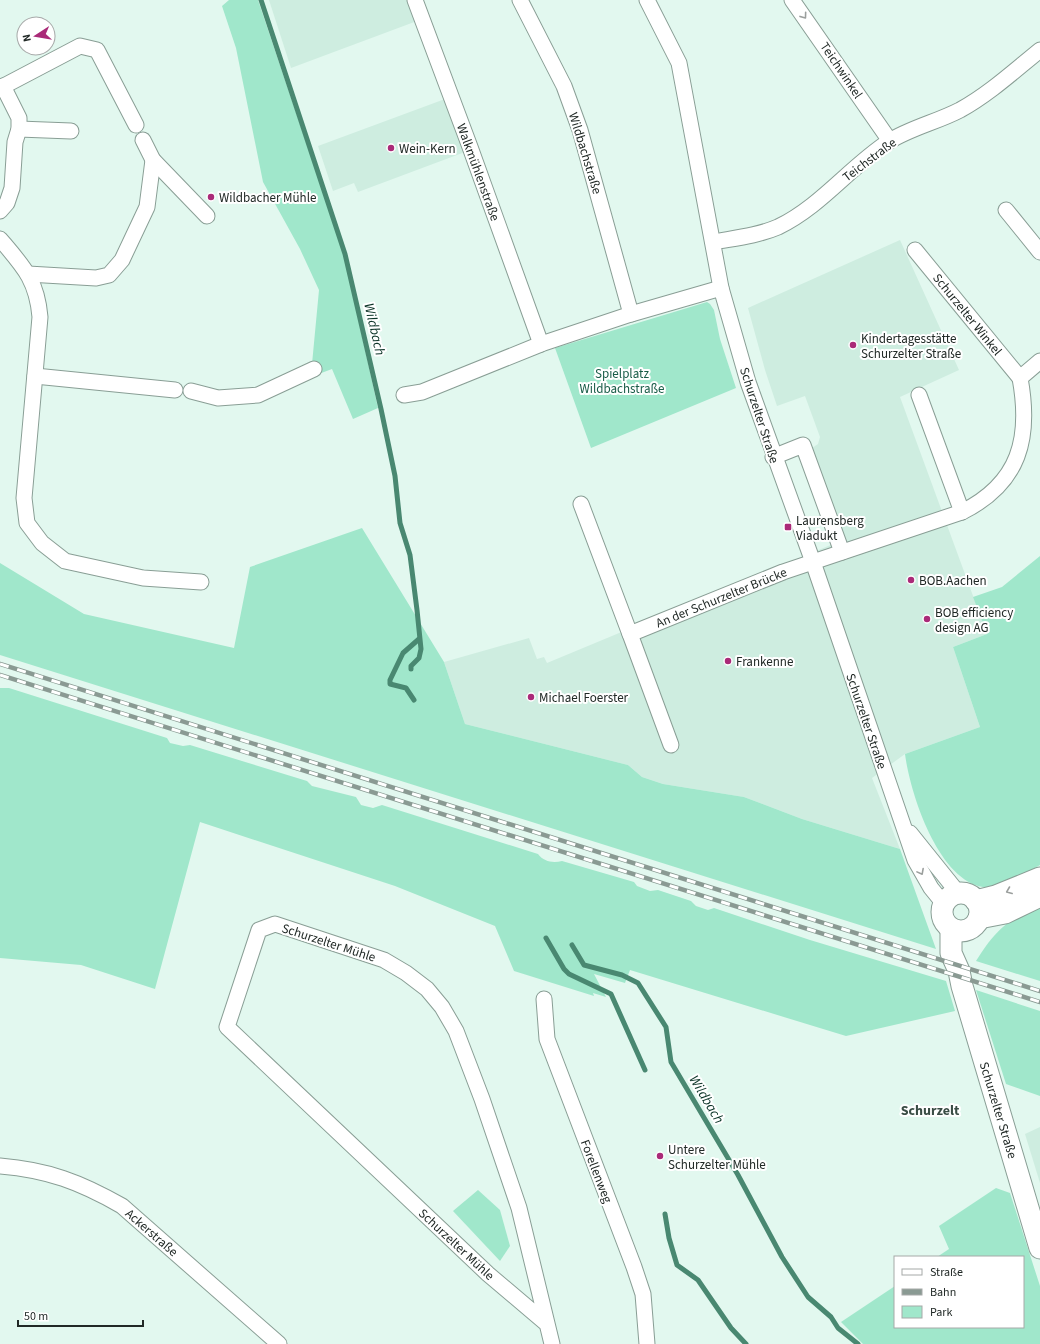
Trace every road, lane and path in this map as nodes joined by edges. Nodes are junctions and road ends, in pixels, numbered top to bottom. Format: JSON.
{"nodes":[{"id":1,"x":415,"y":0,"type":"edge"},
{"id":2,"x":520,"y":0,"type":"edge"},
{"id":3,"x":647,"y":0,"type":"edge"},
{"id":4,"x":792,"y":0,"type":"edge"},
{"id":5,"x":1040,"y":50,"type":"edge"},
{"id":6,"x":2,"y":87,"type":"edge"},
{"id":7,"x":136,"y":125,"type":"dead end"},
{"id":8,"x":19,"y":129,"type":"junction"},
{"id":9,"x":71,"y":131,"type":"dead end"},
{"id":10,"x":143,"y":140,"type":"dead end"},
{"id":11,"x":890,"y":141,"type":"junction"},
{"id":12,"x":153,"y":160,"type":"junction"},
{"id":13,"x":1006,"y":210,"type":"dead end"},
{"id":14,"x":0,"y":211,"type":"edge"},
{"id":15,"x":207,"y":216,"type":"dead end"},
{"id":16,"x":0,"y":239,"type":"edge"},
{"id":17,"x":713,"y":242,"type":"junction"},
{"id":18,"x":915,"y":250,"type":"dead end"},
{"id":19,"x":1040,"y":252,"type":"edge"},
{"id":20,"x":28,"y":274,"type":"junction"},
{"id":21,"x":722,"y":288,"type":"junction"},
{"id":22,"x":631,"y":314,"type":"junction"},
{"id":23,"x":541,"y":344,"type":"junction"},
{"id":24,"x":1040,"y":361,"type":"edge"},
{"id":25,"x":314,"y":369,"type":"dead end"},
{"id":26,"x":35,"y":376,"type":"junction"},
{"id":27,"x":1020,"y":378,"type":"junction"},
{"id":28,"x":175,"y":390,"type":"dead end"},
{"id":29,"x":191,"y":391,"type":"dead end"},
{"id":30,"x":404,"y":394,"type":"dead end"},
{"id":31,"x":919,"y":395,"type":"dead end"},
{"id":32,"x":773,"y":457,"type":"junction"},
{"id":33,"x":581,"y":504,"type":"dead end"},
{"id":34,"x":962,"y":512,"type":"junction"},
{"id":35,"x":842,"y":552,"type":"junction"},
{"id":36,"x":813,"y":562,"type":"junction"},
{"id":37,"x":201,"y":582,"type":"dead end"},
{"id":38,"x":630,"y":634,"type":"junction"},
{"id":39,"x":671,"y":745,"type":"dead end"},
{"id":40,"x":1040,"y":878,"type":"edge"},
{"id":41,"x":1040,"y":896,"type":"edge"},
{"id":42,"x":963,"y":912,"type":"junction"},
{"id":43,"x":544,"y":999,"type":"dead end"},
{"id":44,"x":0,"y":1166,"type":"edge"},
{"id":45,"x":1040,"y":1248,"type":"edge"},
{"id":46,"x":547,"y":1324,"type":"junction"},
{"id":47,"x":279,"y":1344,"type":"edge"},
{"id":48,"x":552,"y":1344,"type":"edge"},
{"id":49,"x":647,"y":1344,"type":"edge"}],
"edges":[{"from":1,"to":23,"type":"street","name":"Walkmühlenstraße"},
{"from":2,"to":22,"type":"street","name":"Wildbachstraße"},
{"from":3,"to":17,"type":"street","name":"Schurzelter Straße"},
{"from":4,"to":11,"type":"street","name":"Teichwinkel","one_way":true},
{"from":5,"to":11,"type":"street","name":"Teichstraße"},
{"from":6,"to":7,"type":"street"},
{"from":6,"to":8,"type":"street"},
{"from":8,"to":9,"type":"street"},
{"from":8,"to":14,"type":"street"},
{"from":10,"to":12,"type":"street"},
{"from":11,"to":17,"type":"street","name":"Teichstraße"},
{"from":12,"to":15,"type":"street"},
{"from":12,"to":20,"type":"street"},
{"from":13,"to":19,"type":"street"},
{"from":16,"to":20,"type":"street"},
{"from":17,"to":21,"type":"street","name":"Schurzelter Straße"},
{"from":18,"to":27,"type":"street","name":"Schurzelter Winkel"},
{"from":20,"to":26,"type":"street"},
{"from":21,"to":22,"type":"street"},
{"from":21,"to":32,"type":"street","name":"Schurzelter Straße"},
{"from":22,"to":23,"type":"street"},
{"from":23,"to":30,"type":"street"},
{"from":24,"to":27,"type":"street"},
{"from":25,"to":29,"type":"street"},
{"from":26,"to":28,"type":"street"},
{"from":26,"to":37,"type":"street"},
{"from":27,"to":34,"type":"street"},
{"from":31,"to":34,"type":"street"},
{"from":32,"to":35,"type":"street"},
{"from":32,"to":36,"type":"street","name":"Schurzelter Straße"},
{"from":33,"to":38,"type":"street"},
{"from":34,"to":35,"type":"street"},
{"from":35,"to":36,"type":"street"},
{"from":36,"to":38,"type":"street","name":"An der Schurzelter Brücke"},
{"from":36,"to":42,"type":"street","name":"Schurzelter Straße"},
{"from":38,"to":39,"type":"street"},
{"from":40,"to":42,"type":"street","one_way":true},
{"from":41,"to":42,"type":"street"},
{"from":42,"to":45,"type":"street","name":"Schurzelter Straße"},
{"from":43,"to":49,"type":"street","name":"Forellenweg"},
{"from":44,"to":47,"type":"street","name":"Ackerstraße"},
{"from":46,"to":46,"type":"street","name":"Schurzelter Mühle"},
{"from":46,"to":48,"type":"street","name":"Schurzelter Mühle"}]}
